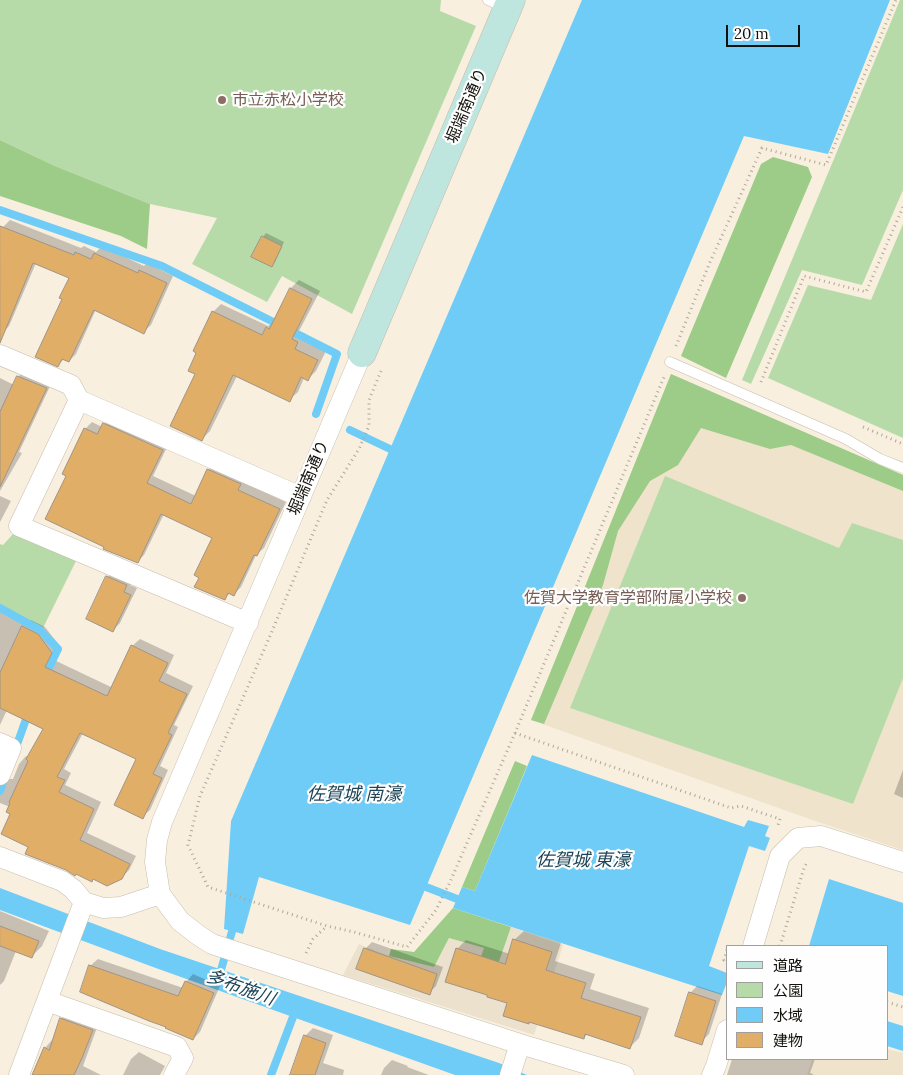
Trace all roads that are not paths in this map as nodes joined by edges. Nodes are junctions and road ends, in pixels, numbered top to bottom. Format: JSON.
{"nodes":[{"id":1,"x":502,"y":3,"type":"edge"},
{"id":2,"x":362,"y":353,"type":"joint"},
{"id":3,"x":0,"y":355,"type":"edge"},
{"id":4,"x":670,"y":362,"type":"road end"},
{"id":5,"x":79,"y":400,"type":"junction"},
{"id":6,"x":903,"y":468,"type":"edge"},
{"id":7,"x":301,"y":497,"type":"junction"},
{"id":8,"x":248,"y":623,"type":"junction"},
{"id":9,"x":0,"y":743,"type":"edge"},
{"id":10,"x":0,"y":775,"type":"edge"},
{"id":11,"x":0,"y":857,"type":"edge"},
{"id":12,"x":903,"y":862,"type":"edge"},
{"id":13,"x":160,"y":894,"type":"junction"},
{"id":14,"x":82,"y":908,"type":"junction"},
{"id":15,"x":753,"y":945,"type":"edge"},
{"id":16,"x":47,"y":1001,"type":"junction"},
{"id":17,"x":726,"y":1033,"type":"edge"},
{"id":18,"x":520,"y":1044,"type":"junction"},
{"id":19,"x":512,"y":1071,"type":"edge"},
{"id":20,"x":19,"y":1075,"type":"edge"},
{"id":21,"x":174,"y":1075,"type":"edge"},
{"id":22,"x":624,"y":1075,"type":"edge"},
{"id":23,"x":712,"y":1075,"type":"edge"}],
"edges":[{"from":1,"to":2,"type":"street","name":"堀端南通り"},
{"from":2,"to":7,"type":"street","name":"堀端南通り"},
{"from":3,"to":5,"type":"street"},
{"from":4,"to":6,"type":"lane"},
{"from":5,"to":7,"type":"street"},
{"from":5,"to":8,"type":"street"},
{"from":7,"to":8,"type":"street","name":"堀端南通り"},
{"from":8,"to":13,"type":"street","name":"堀端南通り"},
{"from":9,"to":10,"type":"street"},
{"from":11,"to":14,"type":"street"},
{"from":12,"to":15,"type":"street"},
{"from":13,"to":14,"type":"street"},
{"from":13,"to":18,"type":"street","name":"堀端南通り"},
{"from":14,"to":16,"type":"street"},
{"from":16,"to":20,"type":"street"},
{"from":16,"to":21,"type":"street"},
{"from":17,"to":23,"type":"street"},
{"from":18,"to":19,"type":"street"},
{"from":18,"to":22,"type":"street","name":"堀端南通り"}]}
